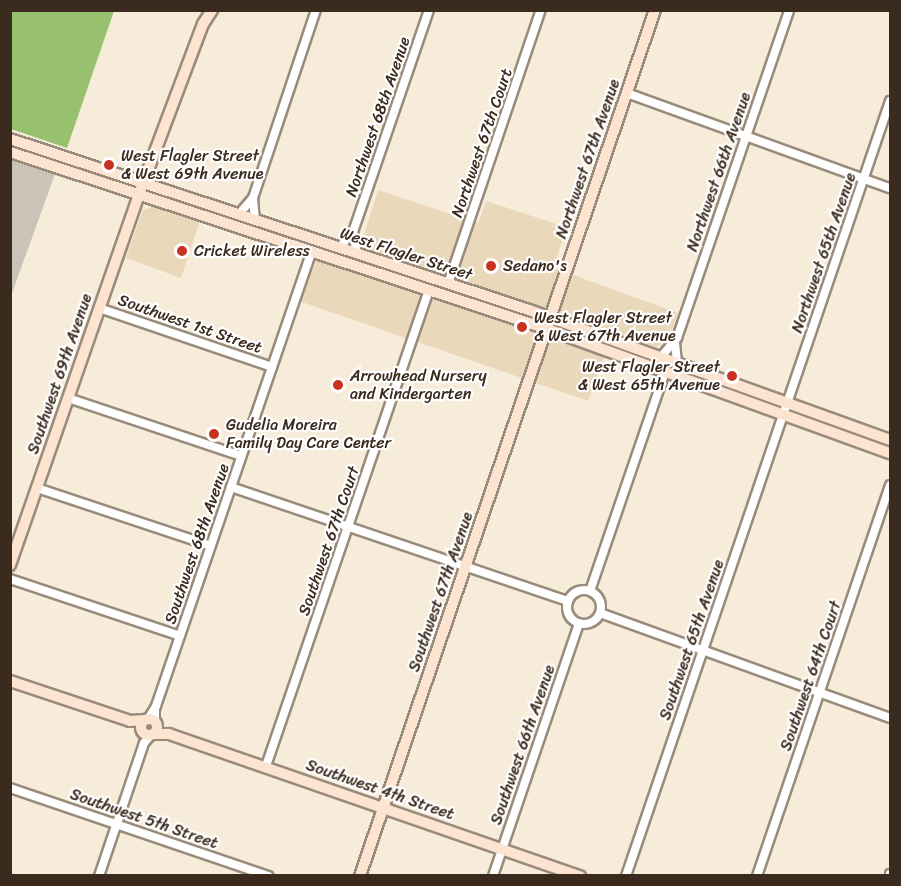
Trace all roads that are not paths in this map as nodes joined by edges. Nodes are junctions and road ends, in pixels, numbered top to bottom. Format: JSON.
{"nodes":[{"id":1,"x":212,"y":10,"type":"edge"},
{"id":2,"x":316,"y":10,"type":"edge"},
{"id":3,"x":429,"y":10,"type":"edge"},
{"id":4,"x":541,"y":10,"type":"edge"},
{"id":5,"x":655,"y":10,"type":"edge"},
{"id":6,"x":789,"y":10,"type":"edge"},
{"id":7,"x":627,"y":93,"type":"junction"},
{"id":8,"x":891,"y":101,"type":"edge"},
{"id":9,"x":746,"y":136,"type":"junction"},
{"id":10,"x":10,"y":139,"type":"edge"},
{"id":11,"x":10,"y":152,"type":"edge"},
{"id":12,"x":864,"y":178,"type":"junction"},
{"id":13,"x":891,"y":188,"type":"edge"},
{"id":14,"x":141,"y":189,"type":"junction"},
{"id":15,"x":253,"y":198,"type":"junction"},
{"id":16,"x":239,"y":214,"type":"junction"},
{"id":17,"x":255,"y":220,"type":"junction"},
{"id":18,"x":353,"y":232,"type":"junction"},
{"id":19,"x":339,"y":248,"type":"junction"},
{"id":20,"x":312,"y":251,"type":"junction"},
{"id":21,"x":357,"y":254,"type":"junction"},
{"id":22,"x":448,"y":284,"type":"junction"},
{"id":23,"x":429,"y":290,"type":"junction"},
{"id":24,"x":99,"y":308,"type":"junction"},
{"id":25,"x":548,"y":323,"type":"junction"},
{"id":26,"x":675,"y":343,"type":"junction"},
{"id":27,"x":661,"y":357,"type":"junction"},
{"id":28,"x":677,"y":363,"type":"junction"},
{"id":29,"x":272,"y":366,"type":"junction"},
{"id":30,"x":665,"y":372,"type":"junction"},
{"id":31,"x":68,"y":398,"type":"junction"},
{"id":32,"x":787,"y":403,"type":"junction"},
{"id":33,"x":783,"y":415,"type":"junction"},
{"id":34,"x":891,"y":440,"type":"edge"},
{"id":35,"x":891,"y":453,"type":"edge"},
{"id":36,"x":242,"y":456,"type":"junction"},
{"id":37,"x":891,"y":485,"type":"edge"},
{"id":38,"x":231,"y":487,"type":"junction"},
{"id":39,"x":37,"y":488,"type":"junction"},
{"id":40,"x":348,"y":526,"type":"junction"},
{"id":41,"x":211,"y":546,"type":"junction"},
{"id":42,"x":10,"y":565,"type":"edge"},
{"id":43,"x":466,"y":565,"type":"junction"},
{"id":44,"x":10,"y":579,"type":"edge"},
{"id":45,"x":590,"y":591,"type":"junction"},
{"id":46,"x":568,"y":601,"type":"junction"},
{"id":47,"x":600,"y":613,"type":"junction"},
{"id":48,"x":579,"y":623,"type":"junction"},
{"id":49,"x":180,"y":636,"type":"junction"},
{"id":50,"x":702,"y":650,"type":"junction"},
{"id":51,"x":10,"y":681,"type":"edge"},
{"id":52,"x":819,"y":693,"type":"junction"},
{"id":53,"x":891,"y":718,"type":"edge"},
{"id":54,"x":149,"y":727,"type":"junction"},
{"id":55,"x":266,"y":766,"type":"junction"},
{"id":56,"x":10,"y":788,"type":"edge"},
{"id":57,"x":384,"y":806,"type":"junction"},
{"id":58,"x":117,"y":824,"type":"junction"},
{"id":59,"x":502,"y":848,"type":"junction"},
{"id":60,"x":625,"y":875,"type":"edge"},
{"id":61,"x":99,"y":876,"type":"edge"},
{"id":62,"x":268,"y":876,"type":"edge"},
{"id":63,"x":360,"y":876,"type":"edge"},
{"id":64,"x":493,"y":876,"type":"edge"},
{"id":65,"x":580,"y":876,"type":"edge"},
{"id":66,"x":757,"y":876,"type":"edge"}],
"edges":[{"from":1,"to":14,"type":"main road","name":"Southwest 69th Avenue"},
{"from":2,"to":15,"type":"street"},
{"from":3,"to":18,"type":"street","name":"Northwest 68th Avenue"},
{"from":4,"to":22,"type":"street","name":"Northwest 67th Court"},
{"from":5,"to":7,"type":"main road","name":"Northwest 67th Avenue"},
{"from":6,"to":9,"type":"street","name":"Northwest 66th Avenue"},
{"from":7,"to":9,"type":"street"},
{"from":7,"to":25,"type":"main road","name":"Northwest 67th Avenue"},
{"from":8,"to":12,"type":"street","name":"Northwest 65th Avenue"},
{"from":9,"to":12,"type":"street"},
{"from":9,"to":26,"type":"street","name":"Northwest 66th Avenue"},
{"from":10,"to":14,"type":"main road","name":"West Flagler Street"},
{"from":11,"to":14,"type":"main road","name":"West Flagler Street"},
{"from":12,"to":13,"type":"street"},
{"from":12,"to":32,"type":"street","name":"Northwest 65th Avenue"},
{"from":14,"to":16,"type":"main road","name":"West Flagler Street"},
{"from":14,"to":20,"type":"main road","name":"West Flagler Street"},
{"from":14,"to":24,"type":"main road","name":"Southwest 69th Avenue"},
{"from":15,"to":16,"type":"street"},
{"from":15,"to":17,"type":"street"},
{"from":16,"to":17,"type":"main road","name":"West Flagler Street"},
{"from":17,"to":19,"type":"main road","name":"West Flagler Street"},
{"from":18,"to":19,"type":"street","name":"Northwest 68th Avenue"},
{"from":18,"to":21,"type":"street","name":"Northwest 68th Avenue"},
{"from":19,"to":21,"type":"main road","name":"West Flagler Street"},
{"from":20,"to":23,"type":"main road","name":"West Flagler Street"},
{"from":20,"to":29,"type":"street","name":"Southwest 68th Avenue"},
{"from":21,"to":22,"type":"main road","name":"West Flagler Street"},
{"from":22,"to":25,"type":"main road","name":"West Flagler Street"},
{"from":23,"to":25,"type":"main road","name":"West Flagler Street"},
{"from":23,"to":40,"type":"street","name":"Southwest 67th Court"},
{"from":24,"to":29,"type":"street","name":"Southwest 1st Street"},
{"from":24,"to":31,"type":"main road","name":"Southwest 69th Avenue"},
{"from":25,"to":27,"type":"main road","name":"West Flagler Street"},
{"from":25,"to":30,"type":"main road","name":"West Flagler Street"},
{"from":25,"to":43,"type":"main road","name":"Southwest 67th Avenue"},
{"from":26,"to":27,"type":"street","name":"Northwest 66th Avenue"},
{"from":26,"to":28,"type":"street","name":"Northwest 66th Avenue"},
{"from":27,"to":28,"type":"main road","name":"West Flagler Street"},
{"from":28,"to":32,"type":"main road","name":"West Flagler Street"},
{"from":29,"to":36,"type":"street","name":"Southwest 68th Avenue"},
{"from":30,"to":33,"type":"main road","name":"West Flagler Street"},
{"from":30,"to":45,"type":"street"},
{"from":31,"to":36,"type":"street"},
{"from":31,"to":39,"type":"main road","name":"Southwest 69th Avenue"},
{"from":32,"to":33,"type":"street","name":"Northwest 65th Avenue"},
{"from":32,"to":34,"type":"main road","name":"West Flagler Street"},
{"from":33,"to":35,"type":"main road","name":"West Flagler Street"},
{"from":33,"to":50,"type":"street","name":"Southwest 65th Avenue"},
{"from":36,"to":38,"type":"street","name":"Southwest 68th Avenue"},
{"from":37,"to":52,"type":"street","name":"Southwest 64th Court"},
{"from":38,"to":40,"type":"street"},
{"from":38,"to":41,"type":"street","name":"Southwest 68th Avenue"},
{"from":39,"to":41,"type":"street"},
{"from":39,"to":42,"type":"main road","name":"Southwest 69th Avenue"},
{"from":40,"to":43,"type":"street"},
{"from":40,"to":55,"type":"street","name":"Southwest 67th Court"},
{"from":41,"to":49,"type":"street","name":"Southwest 68th Avenue"},
{"from":43,"to":46,"type":"street"},
{"from":43,"to":57,"type":"main road","name":"Southwest 67th Avenue"},
{"from":44,"to":49,"type":"street"},
{"from":45,"to":46,"type":"street"},
{"from":45,"to":47,"type":"street"},
{"from":46,"to":48,"type":"street"},
{"from":47,"to":48,"type":"street"},
{"from":47,"to":50,"type":"street"},
{"from":48,"to":59,"type":"street","name":"Southwest 66th Avenue"},
{"from":49,"to":54,"type":"street","name":"Southwest 68th Avenue"},
{"from":50,"to":52,"type":"street"},
{"from":50,"to":60,"type":"street","name":"Southwest 65th Avenue"},
{"from":51,"to":54,"type":"main road","name":"Southwest 4th Street"},
{"from":52,"to":53,"type":"street"},
{"from":52,"to":66,"type":"street","name":"Southwest 64th Court"},
{"from":54,"to":55,"type":"main road","name":"Southwest 4th Street"},
{"from":54,"to":58,"type":"street","name":"Southwest 68th Avenue"},
{"from":55,"to":57,"type":"main road","name":"Southwest 4th Street"},
{"from":56,"to":58,"type":"street","name":"Southwest 5th Street"},
{"from":57,"to":59,"type":"main road","name":"Southwest 4th Street"},
{"from":57,"to":63,"type":"main road","name":"Southwest 67th Avenue"},
{"from":58,"to":61,"type":"street","name":"Southwest 68th Avenue"},
{"from":58,"to":62,"type":"street","name":"Southwest 5th Street"},
{"from":59,"to":64,"type":"street","name":"Southwest 66th Avenue"},
{"from":59,"to":65,"type":"main road","name":"Southwest 4th Street"}]}
